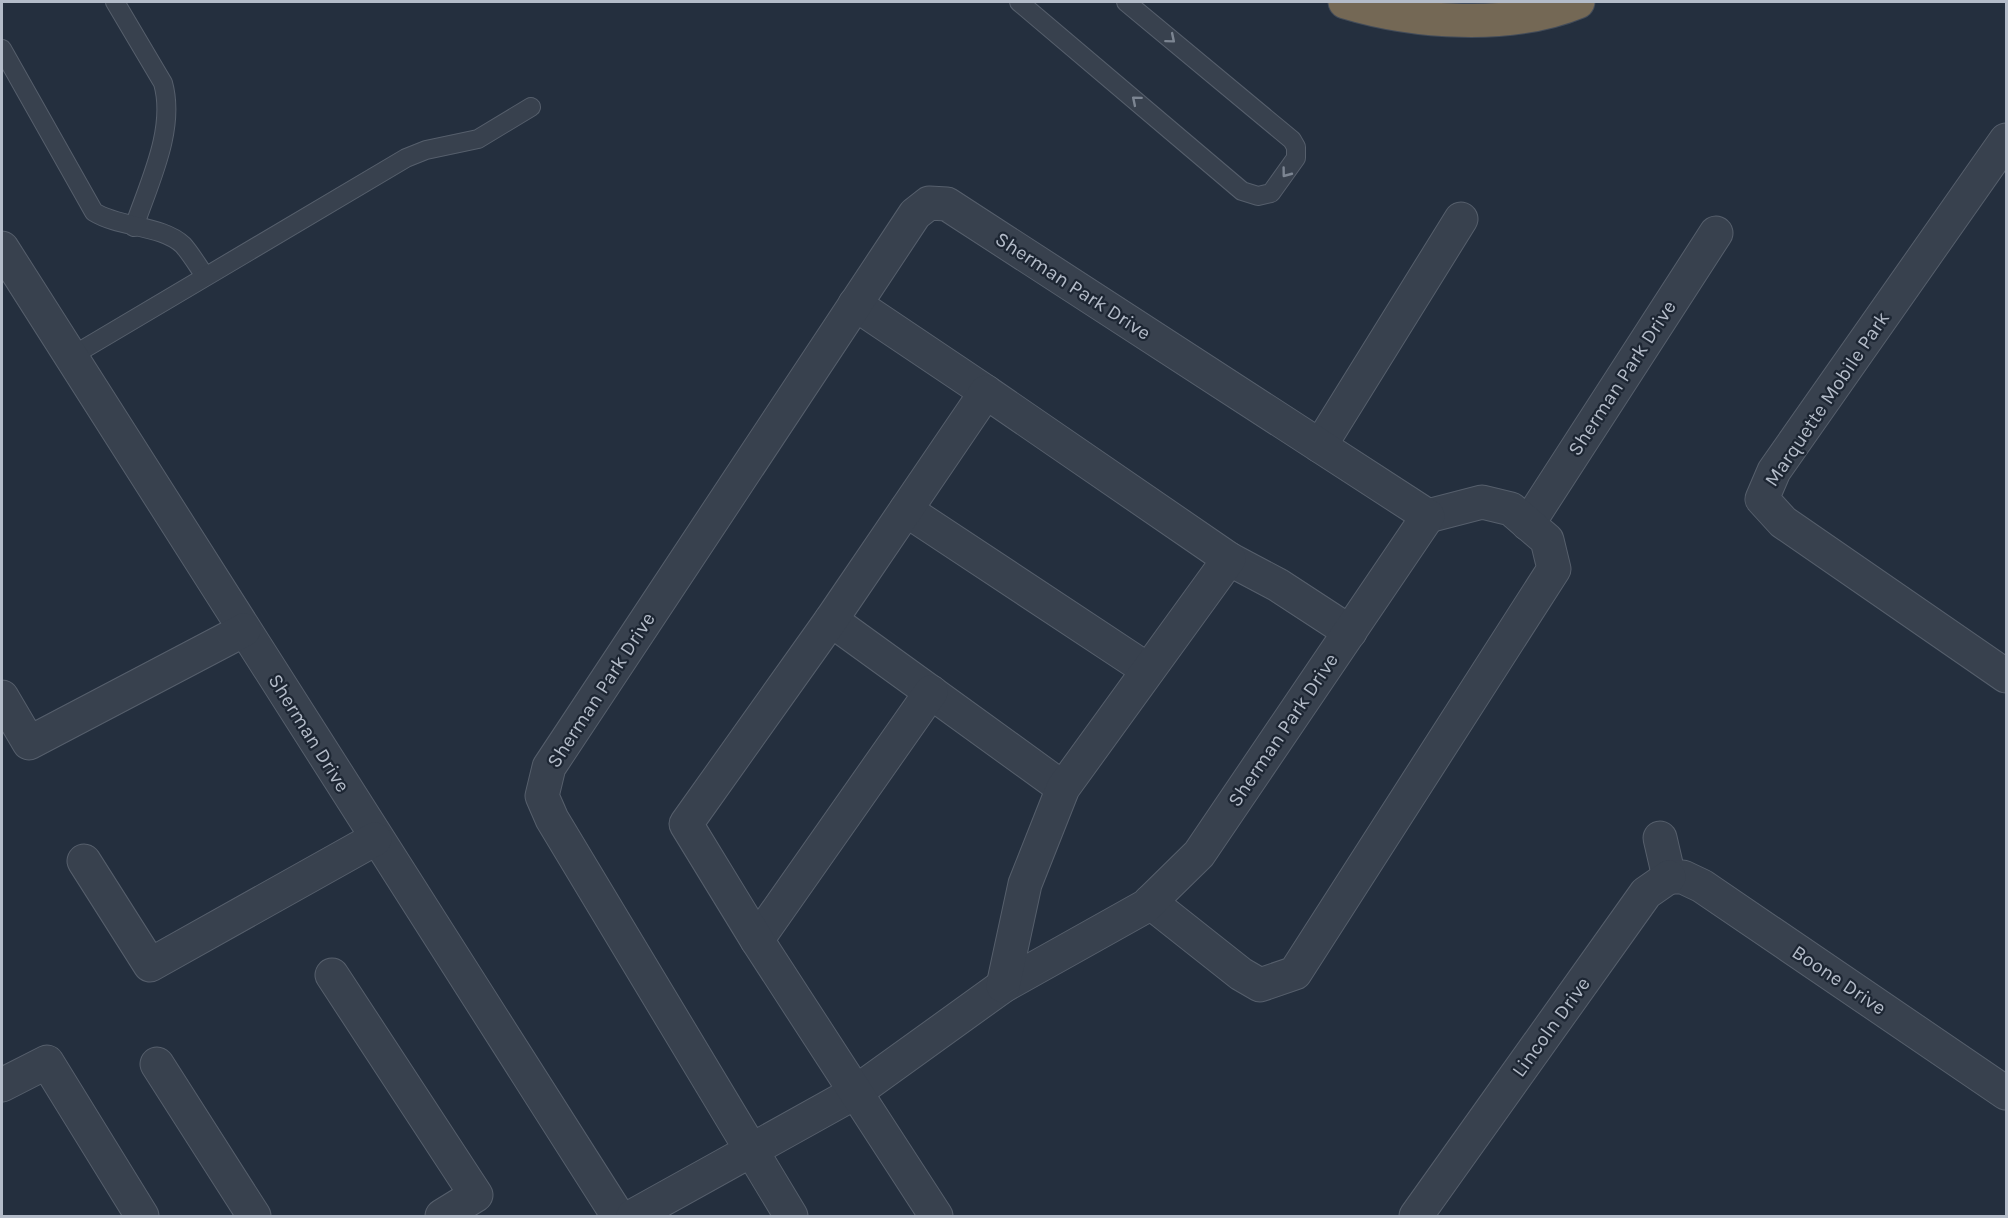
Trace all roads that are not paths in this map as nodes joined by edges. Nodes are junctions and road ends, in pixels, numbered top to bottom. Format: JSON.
{"nodes":[{"id":1,"x":115,"y":2,"type":"edge"},
{"id":2,"x":1019,"y":2,"type":"edge"},
{"id":3,"x":1126,"y":2,"type":"edge"},
{"id":4,"x":1345,"y":2,"type":"edge"},
{"id":5,"x":1578,"y":2,"type":"edge"},
{"id":6,"x":2,"y":48,"type":"edge"},
{"id":7,"x":531,"y":106,"type":"dead end"},
{"id":8,"x":2007,"y":140,"type":"edge"},
{"id":9,"x":1461,"y":219,"type":"dead end"},
{"id":10,"x":134,"y":227,"type":"junction"},
{"id":11,"x":1716,"y":233,"type":"dead end"},
{"id":12,"x":2,"y":249,"type":"edge"},
{"id":13,"x":205,"y":276,"type":"junction"},
{"id":14,"x":855,"y":304,"type":"junction"},
{"id":15,"x":72,"y":356,"type":"junction"},
{"id":16,"x":986,"y":392,"type":"junction"},
{"id":17,"x":1320,"y":446,"type":"junction"},
{"id":18,"x":906,"y":510,"type":"junction"},
{"id":19,"x":1428,"y":516,"type":"junction"},
{"id":20,"x":1528,"y":524,"type":"junction"},
{"id":21,"x":1229,"y":559,"type":"junction"},
{"id":22,"x":831,"y":620,"type":"junction"},
{"id":23,"x":244,"y":630,"type":"junction"},
{"id":24,"x":1350,"y":632,"type":"junction"},
{"id":25,"x":1148,"y":670,"type":"junction"},
{"id":26,"x":2007,"y":676,"type":"edge"},
{"id":27,"x":931,"y":692,"type":"junction"},
{"id":28,"x":2,"y":697,"type":"edge"},
{"id":29,"x":1063,"y":788,"type":"junction"},
{"id":30,"x":1660,"y":838,"type":"dead end"},
{"id":31,"x":375,"y":839,"type":"junction"},
{"id":32,"x":84,"y":861,"type":"dead end"},
{"id":33,"x":1669,"y":877,"type":"junction"},
{"id":34,"x":1150,"y":902,"type":"junction"},
{"id":35,"x":756,"y":940,"type":"junction"},
{"id":36,"x":332,"y":975,"type":"dead end"},
{"id":37,"x":1003,"y":986,"type":"junction"},
{"id":38,"x":158,"y":1064,"type":"dead end"},
{"id":39,"x":2,"y":1086,"type":"edge"},
{"id":40,"x":856,"y":1092,"type":"junction"},
{"id":41,"x":2007,"y":1093,"type":"edge"},
{"id":42,"x":750,"y":1152,"type":"junction"},
{"id":43,"x":142,"y":1216,"type":"edge"},
{"id":44,"x":254,"y":1216,"type":"edge"},
{"id":45,"x":441,"y":1216,"type":"edge"},
{"id":46,"x":618,"y":1216,"type":"edge"},
{"id":47,"x":633,"y":1216,"type":"edge"},
{"id":48,"x":792,"y":1216,"type":"edge"},
{"id":49,"x":936,"y":1216,"type":"edge"},
{"id":50,"x":1416,"y":1216,"type":"edge"}],
"edges":[{"from":1,"to":10,"type":"lane"},
{"from":3,"to":2,"type":"lane","one_way":true},
{"from":4,"to":5,"type":"highway"},
{"from":6,"to":10,"type":"lane"},
{"from":7,"to":13,"type":"lane"},
{"from":8,"to":26,"type":"street","name":"Marquette Mobile Park"},
{"from":9,"to":17,"type":"street"},
{"from":10,"to":13,"type":"lane"},
{"from":11,"to":20,"type":"street","name":"Sherman Park Drive"},
{"from":12,"to":15,"type":"street","name":"Sherman Drive"},
{"from":13,"to":15,"type":"lane"},
{"from":14,"to":16,"type":"street"},
{"from":14,"to":17,"type":"street","name":"Sherman Park Drive"},
{"from":14,"to":42,"type":"street","name":"Sherman Park Drive"},
{"from":15,"to":23,"type":"street","name":"Sherman Drive"},
{"from":16,"to":18,"type":"street"},
{"from":16,"to":21,"type":"street"},
{"from":17,"to":19,"type":"street","name":"Sherman Park Drive"},
{"from":18,"to":22,"type":"street"},
{"from":18,"to":25,"type":"street"},
{"from":19,"to":20,"type":"street"},
{"from":19,"to":24,"type":"street","name":"Sherman Park Drive"},
{"from":20,"to":34,"type":"street"},
{"from":21,"to":24,"type":"street"},
{"from":21,"to":25,"type":"street"},
{"from":22,"to":27,"type":"street"},
{"from":22,"to":35,"type":"street"},
{"from":23,"to":28,"type":"street"},
{"from":23,"to":31,"type":"street","name":"Sherman Drive"},
{"from":24,"to":34,"type":"street","name":"Sherman Park Drive"},
{"from":25,"to":29,"type":"street"},
{"from":27,"to":29,"type":"street"},
{"from":27,"to":35,"type":"street"},
{"from":29,"to":37,"type":"street"},
{"from":30,"to":33,"type":"street"},
{"from":31,"to":32,"type":"street"},
{"from":31,"to":46,"type":"street","name":"Sherman Drive"},
{"from":33,"to":41,"type":"street","name":"Boone Drive"},
{"from":33,"to":50,"type":"street","name":"Lincoln Drive"},
{"from":34,"to":37,"type":"street","name":"Sherman Park Drive"},
{"from":35,"to":40,"type":"street"},
{"from":36,"to":45,"type":"street"},
{"from":37,"to":40,"type":"street","name":"Sherman Park Drive"},
{"from":38,"to":44,"type":"street"},
{"from":39,"to":43,"type":"street"},
{"from":40,"to":42,"type":"street","name":"Sherman Park Drive"},
{"from":40,"to":49,"type":"street"},
{"from":42,"to":47,"type":"street","name":"Sherman Park Drive"},
{"from":42,"to":48,"type":"street","name":"Sherman Park Drive"}]}
